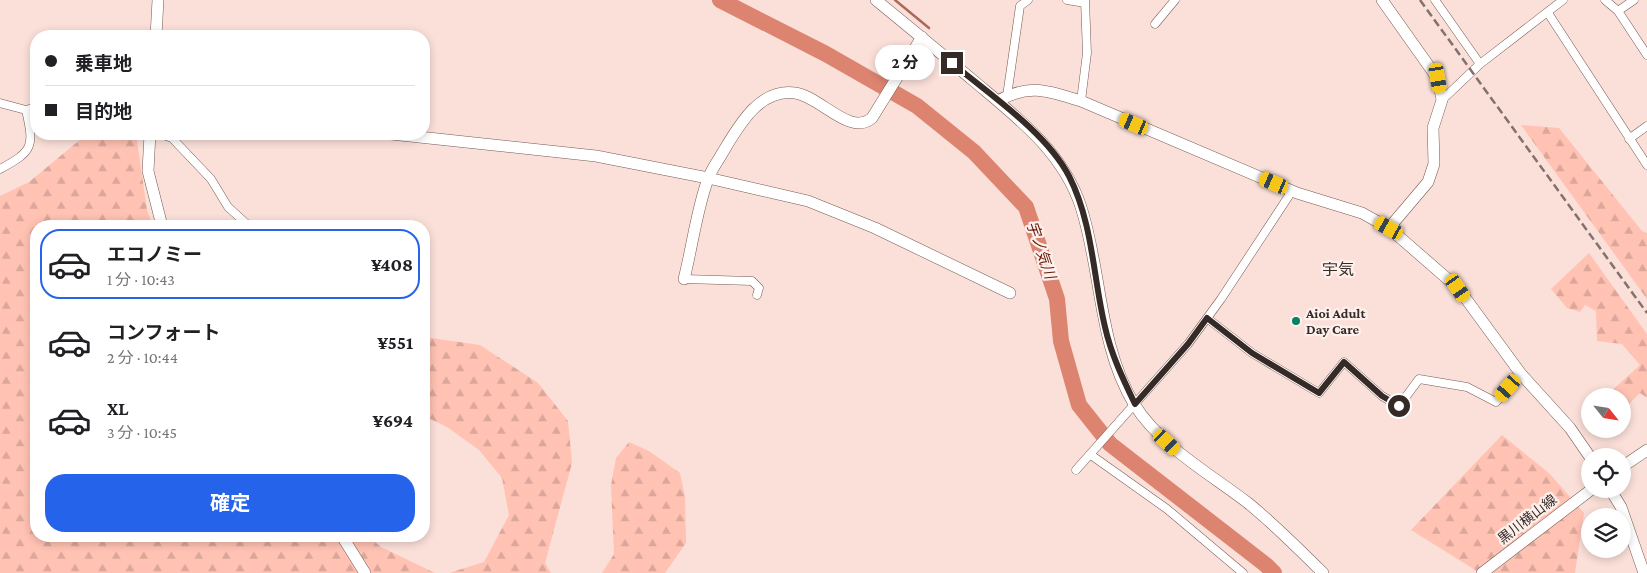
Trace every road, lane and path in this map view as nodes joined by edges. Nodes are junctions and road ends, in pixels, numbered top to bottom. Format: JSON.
{"nodes":[{"id":1,"x":158,"y":0,"type":"edge"},
{"id":2,"x":876,"y":0,"type":"edge"},
{"id":3,"x":1028,"y":0,"type":"edge"},
{"id":4,"x":1067,"y":0,"type":"edge"},
{"id":5,"x":1175,"y":0,"type":"edge"},
{"id":6,"x":1382,"y":0,"type":"edge"},
{"id":7,"x":1435,"y":0,"type":"edge"},
{"id":8,"x":1563,"y":0,"type":"edge"},
{"id":9,"x":1605,"y":0,"type":"edge"},
{"id":10,"x":1634,"y":0,"type":"edge"},
{"id":11,"x":1085,"y":1,"type":"edge"},
{"id":12,"x":1618,"y":11,"type":"junction"},
{"id":13,"x":1548,"y":13,"type":"junction"},
{"id":14,"x":1154,"y":24,"type":"dead end"},
{"id":15,"x":156,"y":30,"type":"edge"},
{"id":16,"x":922,"y":37,"type":"junction"},
{"id":17,"x":1647,"y":55,"type":"edge"},
{"id":18,"x":1480,"y":64,"type":"junction"},
{"id":19,"x":1002,"y":99,"type":"junction"},
{"id":20,"x":1442,"y":100,"type":"junction"},
{"id":21,"x":1081,"y":101,"type":"junction"},
{"id":22,"x":0,"y":103,"type":"edge"},
{"id":23,"x":30,"y":109,"type":"edge"},
{"id":24,"x":26,"y":110,"type":"junction"},
{"id":25,"x":1647,"y":126,"type":"edge"},
{"id":26,"x":30,"y":130,"type":"edge"},
{"id":27,"x":430,"y":138,"type":"edge"},
{"id":28,"x":1629,"y":139,"type":"junction"},
{"id":29,"x":30,"y":140,"type":"edge"},
{"id":30,"x":150,"y":140,"type":"edge"},
{"id":31,"x":179,"y":140,"type":"edge"},
{"id":32,"x":1647,"y":165,"type":"edge"},
{"id":33,"x":0,"y":169,"type":"edge"},
{"id":34,"x":708,"y":178,"type":"junction"},
{"id":35,"x":1292,"y":191,"type":"junction"},
{"id":36,"x":160,"y":220,"type":"edge"},
{"id":37,"x":243,"y":220,"type":"edge"},
{"id":38,"x":1389,"y":228,"type":"junction"},
{"id":39,"x":684,"y":279,"type":"joint"},
{"id":40,"x":1010,"y":293,"type":"dead end"},
{"id":41,"x":757,"y":295,"type":"dead end"},
{"id":42,"x":1207,"y":318,"type":"junction"},
{"id":43,"x":1521,"y":374,"type":"junction"},
{"id":44,"x":1135,"y":404,"type":"junction"},
{"id":45,"x":1584,"y":448,"type":"edge"},
{"id":46,"x":1647,"y":450,"type":"edge"},
{"id":47,"x":1093,"y":453,"type":"junction"},
{"id":48,"x":1631,"y":461,"type":"edge"},
{"id":49,"x":1076,"y":470,"type":"dead end"},
{"id":50,"x":1581,"y":497,"type":"edge"},
{"id":51,"x":1616,"y":498,"type":"edge"},
{"id":52,"x":346,"y":542,"type":"edge"},
{"id":53,"x":365,"y":573,"type":"edge"},
{"id":54,"x":1244,"y":573,"type":"edge"},
{"id":55,"x":1323,"y":573,"type":"edge"},
{"id":56,"x":1482,"y":573,"type":"edge"},
{"id":57,"x":1644,"y":573,"type":"edge"}],
"edges":[{"from":1,"to":15,"type":"street"},
{"from":2,"to":16,"type":"street"},
{"from":3,"to":19,"type":"street"},
{"from":4,"to":11,"type":"street"},
{"from":5,"to":14,"type":"street"},
{"from":6,"to":20,"type":"street"},
{"from":7,"to":18,"type":"street"},
{"from":8,"to":13,"type":"street"},
{"from":9,"to":12,"type":"street"},
{"from":10,"to":12,"type":"street"},
{"from":11,"to":21,"type":"street"},
{"from":12,"to":17,"type":"street"},
{"from":13,"to":18,"type":"street"},
{"from":13,"to":28,"type":"street"},
{"from":16,"to":19,"type":"street"},
{"from":16,"to":34,"type":"street"},
{"from":18,"to":20,"type":"street"},
{"from":19,"to":21,"type":"street"},
{"from":19,"to":44,"type":"street"},
{"from":20,"to":38,"type":"street"},
{"from":21,"to":35,"type":"street"},
{"from":22,"to":24,"type":"street"},
{"from":23,"to":24,"type":"street"},
{"from":24,"to":26,"type":"street"},
{"from":25,"to":28,"type":"street"},
{"from":27,"to":34,"type":"street"},
{"from":28,"to":32,"type":"street"},
{"from":29,"to":33,"type":"street"},
{"from":30,"to":36,"type":"street"},
{"from":31,"to":37,"type":"street"},
{"from":34,"to":39,"type":"street"},
{"from":34,"to":40,"type":"street"},
{"from":35,"to":38,"type":"street"},
{"from":35,"to":42,"type":"street"},
{"from":38,"to":43,"type":"street"},
{"from":39,"to":41,"type":"street"},
{"from":42,"to":43,"type":"street"},
{"from":42,"to":44,"type":"street"},
{"from":43,"to":45,"type":"street"},
{"from":44,"to":47,"type":"street"},
{"from":44,"to":55,"type":"street"},
{"from":46,"to":48,"type":"street"},
{"from":47,"to":49,"type":"street"},
{"from":47,"to":54,"type":"street"},
{"from":50,"to":56,"type":"street","name":"黒川横山線"},
{"from":51,"to":57,"type":"street"},
{"from":52,"to":53,"type":"street"}]}
